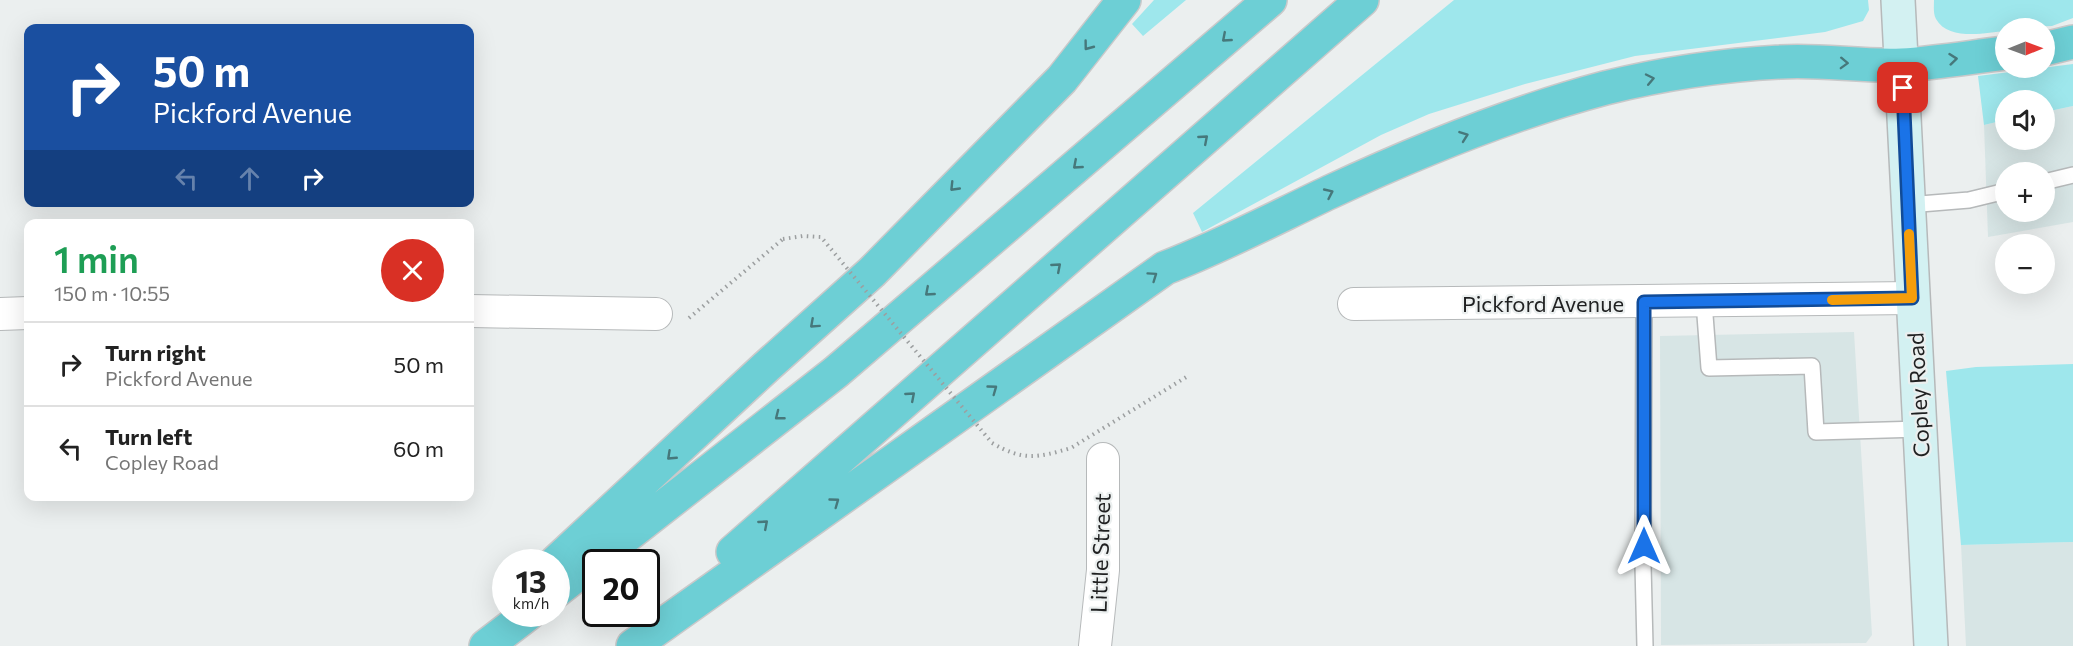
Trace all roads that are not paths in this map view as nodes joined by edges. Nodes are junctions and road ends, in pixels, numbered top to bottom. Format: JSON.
{"nodes":[{"id":1,"x":1124,"y":0,"type":"edge"},
{"id":2,"x":1270,"y":0,"type":"edge"},
{"id":3,"x":1362,"y":0,"type":"edge"},
{"id":4,"x":1898,"y":0,"type":"edge"},
{"id":5,"x":2073,"y":42,"type":"edge"},
{"id":6,"x":2055,"y":46,"type":"edge"},
{"id":7,"x":1995,"y":54,"type":"edge"},
{"id":8,"x":1901,"y":65,"type":"junction"},
{"id":9,"x":2073,"y":175,"type":"edge"},
{"id":10,"x":2055,"y":179,"type":"edge"},
{"id":11,"x":1995,"y":194,"type":"edge"},
{"id":12,"x":1908,"y":205,"type":"junction"},
{"id":13,"x":1912,"y":298,"type":"junction"},
{"id":14,"x":1644,"y":302,"type":"junction"},
{"id":15,"x":1704,"y":302,"type":"junction"},
{"id":16,"x":1354,"y":304,"type":"dead end"},
{"id":17,"x":474,"y":311,"type":"edge"},
{"id":18,"x":24,"y":313,"type":"edge"},
{"id":19,"x":0,"y":314,"type":"edge"},
{"id":20,"x":668,"y":319,"type":"road end"},
{"id":21,"x":1920,"y":429,"type":"junction"},
{"id":22,"x":1103,"y":459,"type":"dead end"},
{"id":23,"x":570,"y":549,"type":"edge"},
{"id":24,"x":570,"y":580,"type":"edge"},
{"id":25,"x":492,"y":623,"type":"edge"},
{"id":26,"x":511,"y":627,"type":"edge"},
{"id":27,"x":467,"y":646,"type":"edge"},
{"id":28,"x":486,"y":646,"type":"edge"},
{"id":29,"x":626,"y":646,"type":"edge"},
{"id":30,"x":633,"y":646,"type":"edge"},
{"id":31,"x":1095,"y":646,"type":"edge"},
{"id":32,"x":1645,"y":646,"type":"edge"},
{"id":33,"x":1931,"y":646,"type":"edge"}],
"edges":[{"from":1,"to":23,"type":"highway","one_way":true},
{"from":2,"to":24,"type":"highway","one_way":true},
{"from":29,"to":3,"type":"highway","one_way":true},
{"from":4,"to":8,"type":"main road","name":"Copley Road"},
{"from":5,"to":6,"type":"highway"},
{"from":8,"to":7,"type":"highway","one_way":true},
{"from":8,"to":12,"type":"main road","name":"Copley Road"},
{"from":30,"to":8,"type":"highway","one_way":true},
{"from":9,"to":10,"type":"lane"},
{"from":11,"to":12,"type":"lane"},
{"from":12,"to":13,"type":"main road","name":"Copley Road"},
{"from":13,"to":15,"type":"street","name":"Pickford Avenue"},
{"from":13,"to":21,"type":"main road","name":"Copley Road"},
{"from":14,"to":15,"type":"street","name":"Pickford Avenue"},
{"from":14,"to":16,"type":"street","name":"Pickford Avenue"},
{"from":14,"to":32,"type":"lane"},
{"from":15,"to":21,"type":"lane"},
{"from":17,"to":20,"type":"street"},
{"from":18,"to":19,"type":"street"},
{"from":21,"to":33,"type":"main road","name":"Copley Road"},
{"from":22,"to":31,"type":"street","name":"Little Street"},
{"from":25,"to":27,"type":"highway"},
{"from":26,"to":28,"type":"highway"}]}
